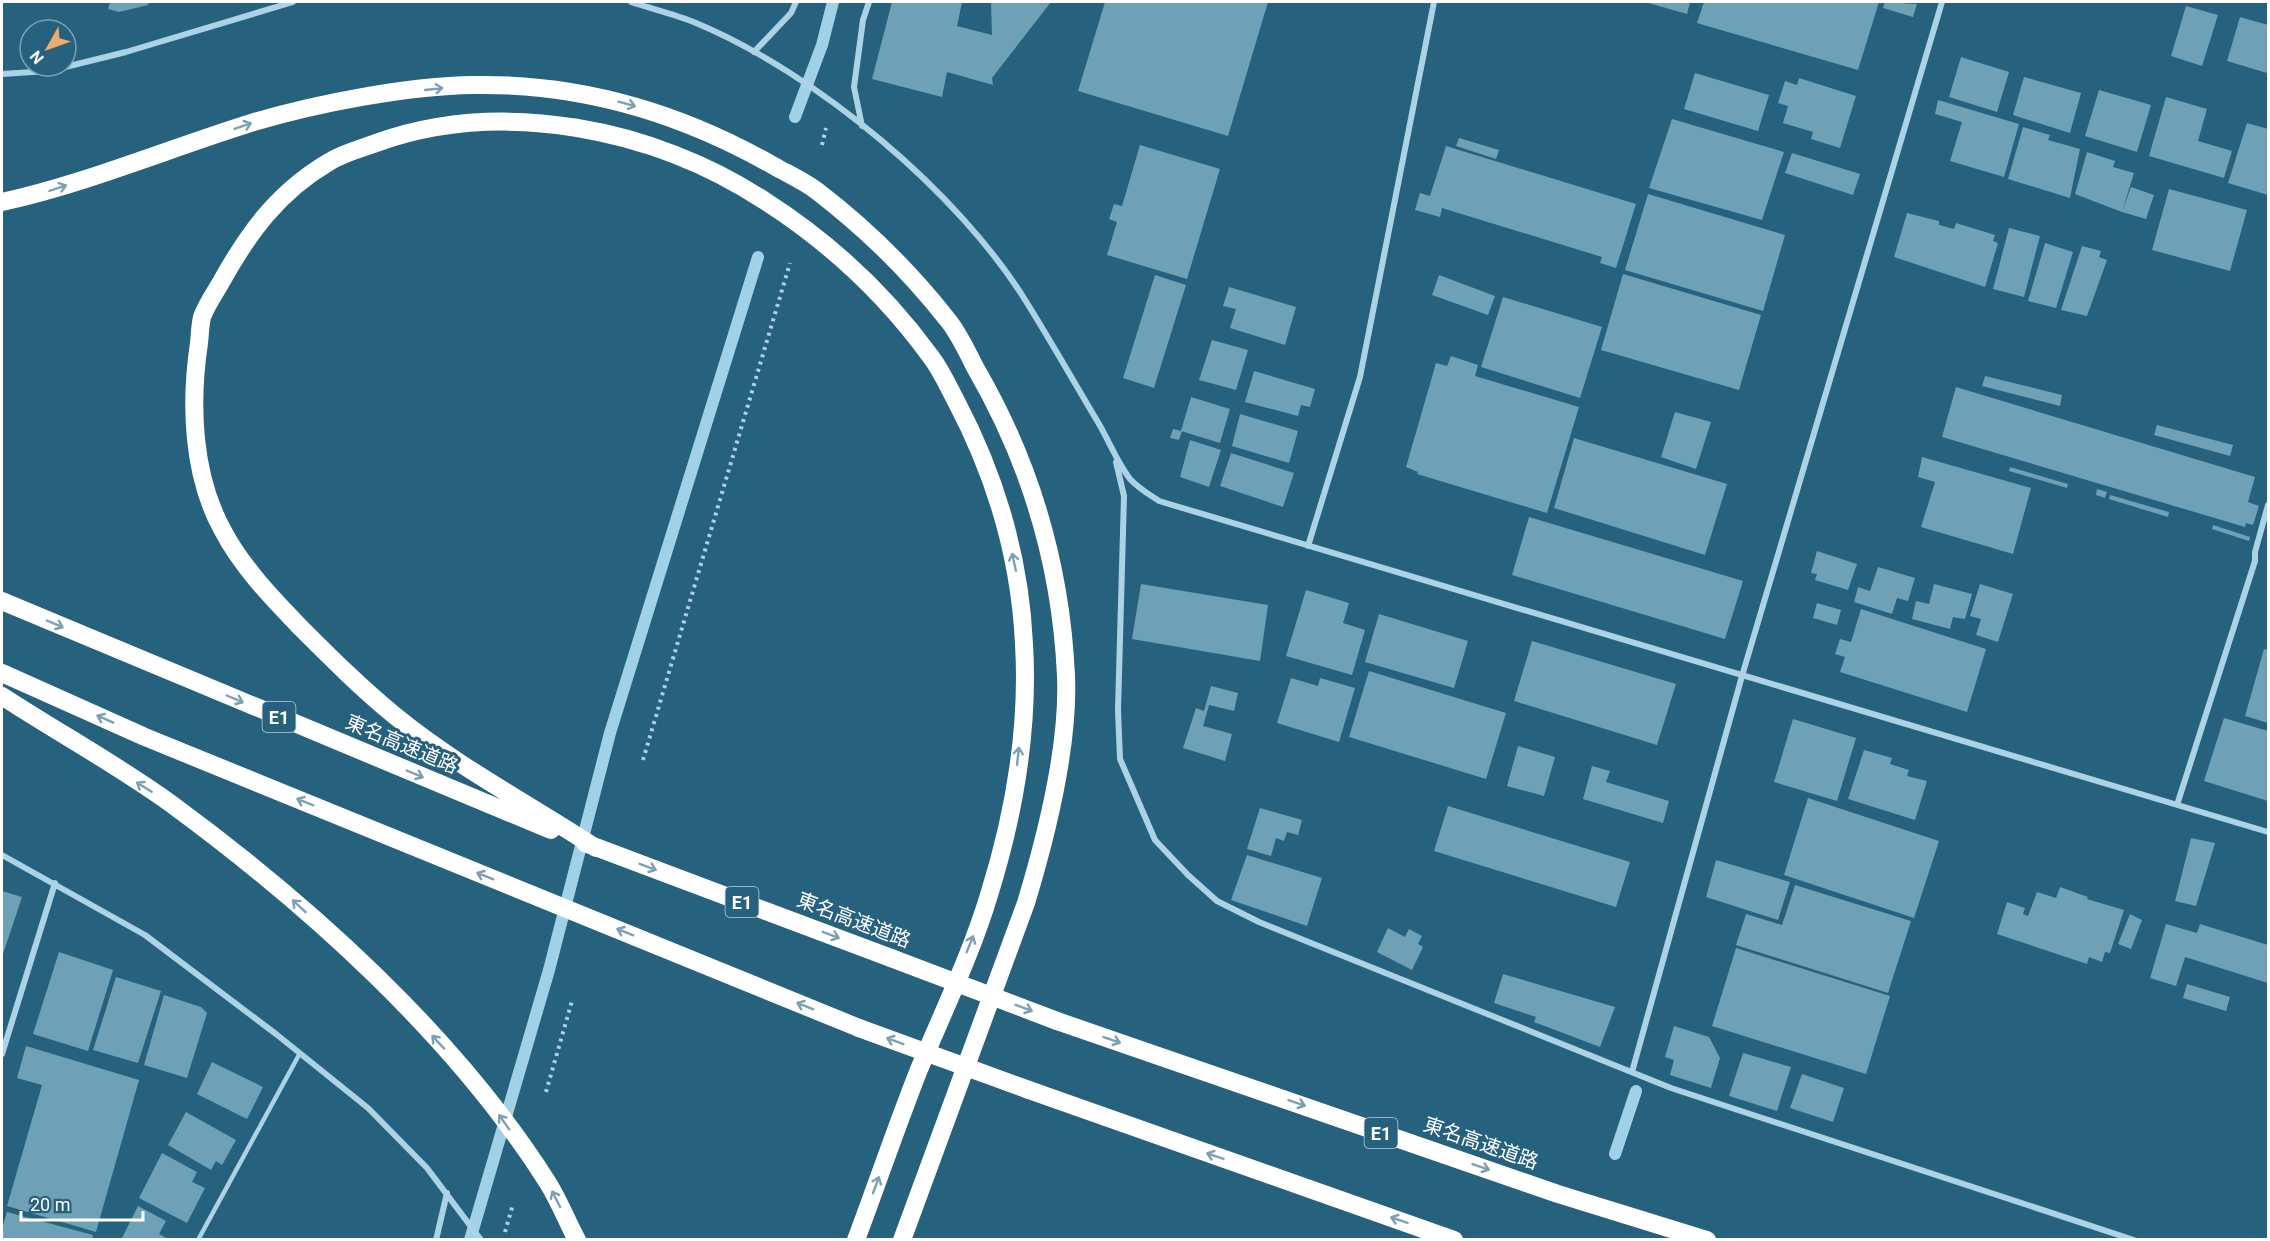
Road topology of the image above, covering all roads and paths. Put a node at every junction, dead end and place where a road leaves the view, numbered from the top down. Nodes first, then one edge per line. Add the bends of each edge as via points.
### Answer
1 (293, 2) edge
2 (631, 2) edge
3 (796, 2) edge
4 (869, 2) edge
5 (1434, 2) edge
6 (1942, 2) edge
7 (754, 52) junction
8 (2, 74) edge
9 (863, 127) junction
10 (2, 202) edge
11 (790, 263) dead end
12 (1116, 459) junction
13 (2268, 505) edge
14 (1308, 546) junction
15 (2, 601) edge
16 (2, 673) edge
17 (1742, 676) junction
18 (2, 696) edge
19 (643, 760) dead end
20 (2177, 805) junction
21 (558, 828) junction
22 (2268, 832) edge
23 (2, 855) edge
24 (55, 883) junction
25 (572, 1001) dead end
26 (300, 1053) junction
27 (2, 1054) edge
28 (1632, 1072) junction
29 (546, 1092) dead end
30 (447, 1193) junction
31 (513, 1204) dead end
32 (198, 1239) edge
33 (436, 1239) edge
34 (482, 1239) edge
35 (503, 1239) edge
36 (577, 1239) edge
37 (856, 1239) edge
38 (902, 1239) edge
39 (1454, 1239) edge
40 (1707, 1239) edge
41 (2134, 1239) edge

1 - 8 street via 126,52 49,71
2 - 7 street via 696,23
3 - 7 street via 791,14
4 - 9 street via 854,87
5 - 14 street via 1360,377
6 - 17 street
7 - 9 street via 831,101
9 - 12 street via 921,174 982,241 1027,303
10 -> 38 highway via 55,189 257,122 365,96 473,85 570,89 661,114 736,144 815,189 877,244 949,321 999,408 1048,537 1061,616 1066,680 1051,805 1039,860
11 - 19 path
12 - 14 street via 1132,482 1159,501
12 - 28 street via 1124,496 1120,759 1155,840 1217,901 1259,922
13 - 20 street via 2255,561
14 - 17 street
15 -> 21 highway, 東名高速道路 / E1
39 -> 16 highway, bridge via 859,1028 146,737
17 - 20 street
17 - 28 street
36 -> 18 highway via 548,1184 486,1096 391,991 284,893 168,802
20 - 22 street
37 -> 21 highway via 987,902 1011,810 1023,709 1024,645 1018,583 1003,513 981,449 935,361 882,298 826,243 761,197 696,164 641,143 579,128 508,122 452,124 405,133 332,159 282,196 243,241 202,316 193,386 198,461 220,527 265,591 396,717
21 -> 40 highway, 東名高速道路 / E1, bridge via 594,847 1057,1021 1558,1194
23 - 24 street
24 - 26 street via 145,935
24 - 27 street
25 - 29 path
26 - 30 street via 368,1108
26 - 32 lane
28 - 41 street
30 - 33 street
30 - 34 street
31 - 35 path

